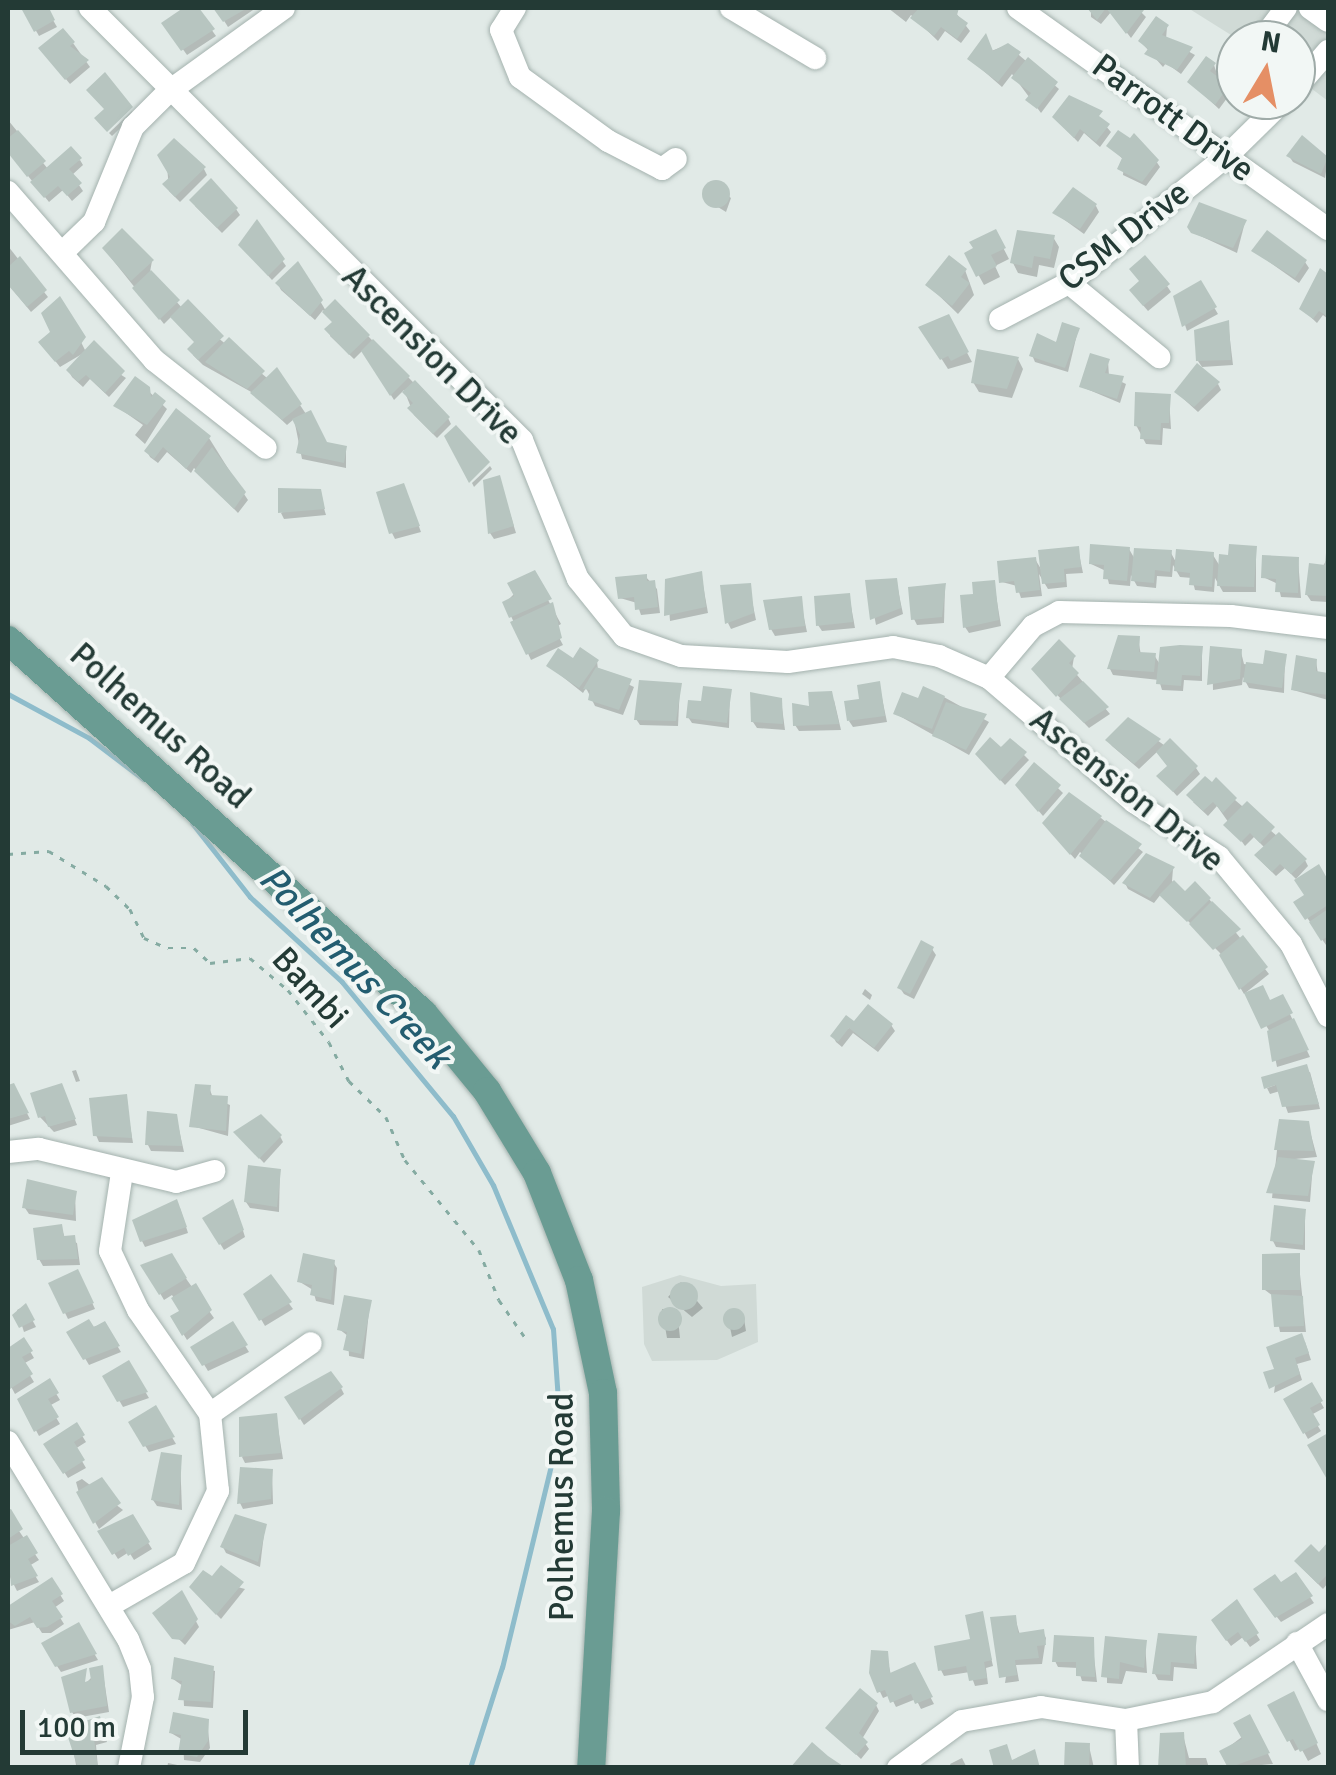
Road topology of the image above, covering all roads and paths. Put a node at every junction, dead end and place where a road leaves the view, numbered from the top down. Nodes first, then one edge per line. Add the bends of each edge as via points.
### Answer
1 (90, 8) edge
2 (284, 8) edge
3 (515, 8) edge
4 (731, 8) edge
5 (1018, 8) edge
6 (1310, 8) edge
7 (1328, 20) edge
8 (1328, 50) edge
9 (815, 58) dead end
10 (1316, 76) edge
11 (168, 92) junction
12 (1263, 120) edge
13 (1226, 156) junction
14 (676, 159) dead end
15 (8, 192) edge
16 (1328, 230) edge
17 (62, 253) junction
18 (1069, 283) junction
19 (1000, 319) dead end
20 (1159, 357) dead end
21 (266, 448) dead end
22 (1328, 628) edge
23 (8, 640) edge
24 (989, 678) junction
25 (8, 854) edge
26 (1328, 1016) edge
27 (8, 1152) edge
28 (214, 1171) dead end
29 (122, 1173) junction
30 (527, 1340) dead end
31 (311, 1344) dead end
32 (210, 1414) junction
33 (8, 1442) edge
34 (108, 1606) junction
35 (1328, 1624) edge
36 (1297, 1643) junction
37 (1328, 1700) edge
38 (1126, 1720) junction
39 (129, 1768) edge
40 (591, 1768) edge
41 (898, 1768) edge
42 (1128, 1768) edge

1 - 11 street, Ascension Drive
2 - 11 street
3 - 14 street via 501,30 520,77 608,141 662,168
4 - 9 street
5 - 13 street, Parrott Drive
6 - 7 street
8 - 10 street
11 - 17 street via 133,127 94,222
11 - 24 street, Ascension Drive via 522,440 578,579 624,636 682,656 788,662 894,648 939,656
12 - 13 street, CSM Drive
13 - 16 street, Parrott Drive
13 - 18 street, CSM Drive
15 - 17 street
17 - 21 street via 154,360
18 - 19 street, CSM Drive
18 - 20 street
22 - 24 street via 1231,616 1059,612 1033,626
23 - 40 main road, Polhemus Road via 423,1013 487,1091 537,1174 580,1280 603,1393 606,1511
24 - 26 street, Ascension Drive via 1134,802 1219,857 1291,944
25 - 30 path, Bambi via 49,850 106,886 153,944 194,948 210,962 250,958 288,990 319,1026 349,1081 386,1117 405,1160 479,1250 498,1300
27 - 29 street via 39,1149
28 - 29 street via 176,1182
29 - 32 street via 110,1250 138,1310
31 - 32 street
32 - 34 street via 218,1491 184,1564
33 - 34 street
34 - 39 street via 140,1669 143,1696
35 - 36 street
36 - 37 street
36 - 38 street via 1213,1702
38 - 41 street via 1041,1708 962,1721
38 - 42 street

